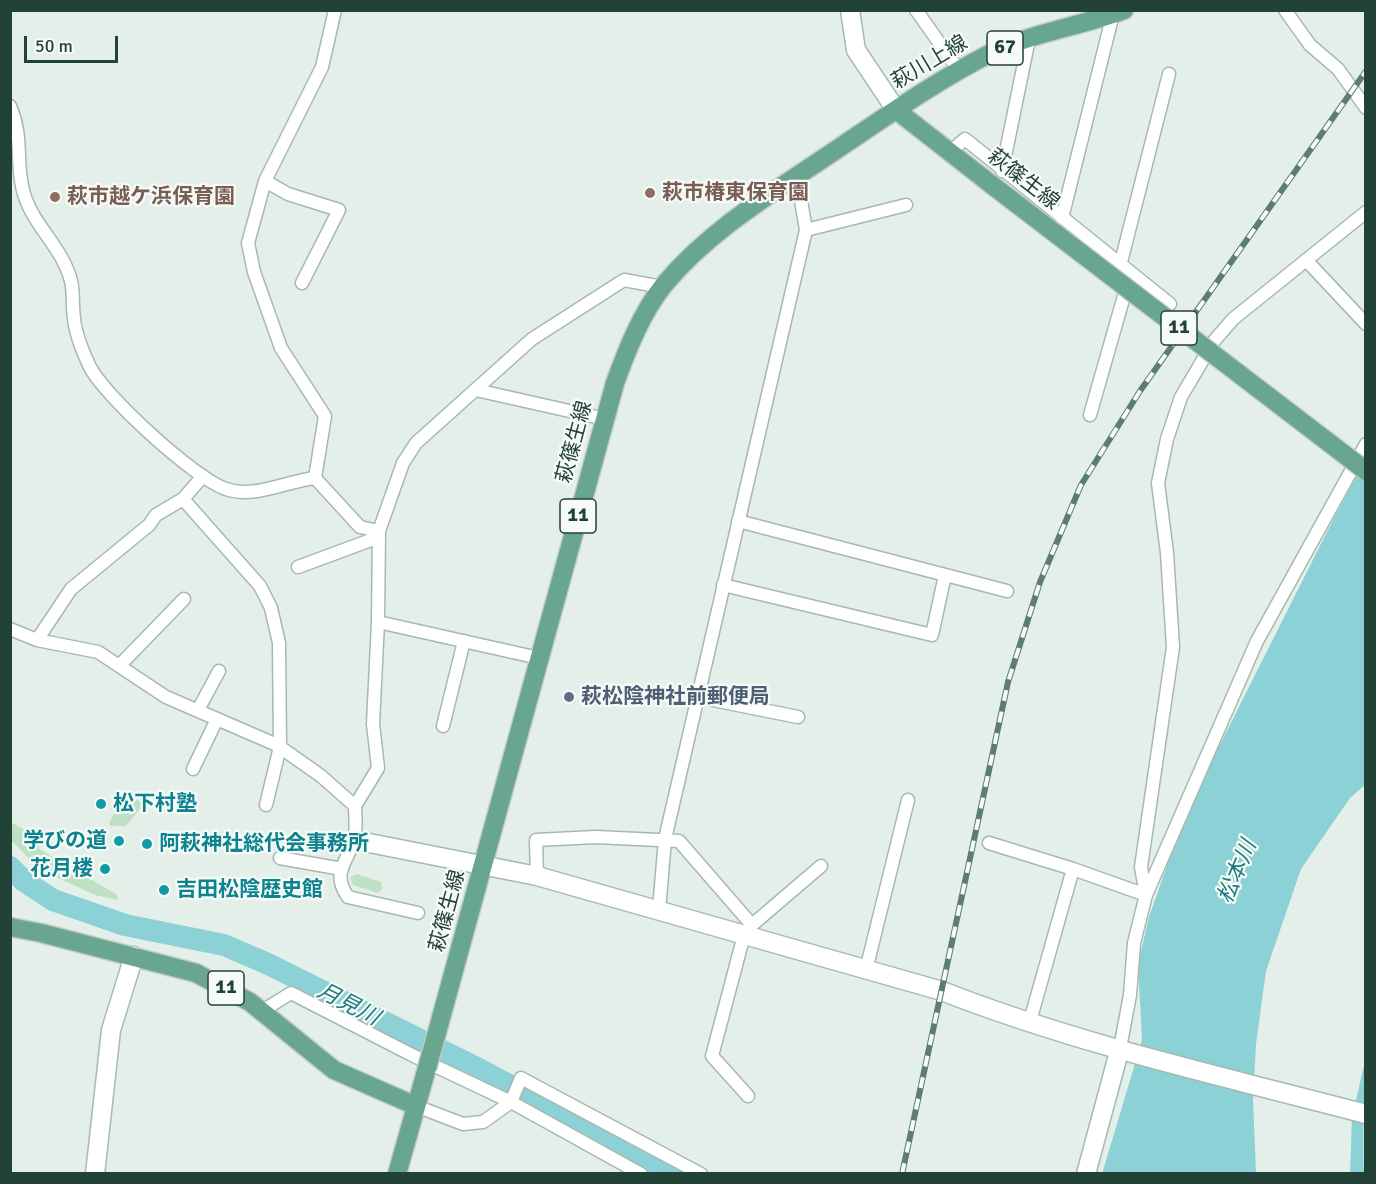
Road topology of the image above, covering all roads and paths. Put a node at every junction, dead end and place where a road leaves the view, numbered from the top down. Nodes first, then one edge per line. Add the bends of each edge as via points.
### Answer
1 (335, 10) edge
2 (850, 10) edge
3 (916, 10) edge
4 (1286, 10) edge
5 (1119, 13) edge
6 (1029, 39) junction
7 (960, 72) junction
8 (1169, 74) dead end
9 (10, 106) edge
10 (1365, 108) edge
11 (896, 110) junction
12 (797, 177) junction
13 (997, 178) junction
14 (265, 182) junction
15 (906, 205) dead end
16 (1365, 212) edge
17 (1062, 218) junction
18 (806, 230) junction
19 (1306, 260) junction
20 (1121, 262) junction
21 (1130, 272) junction
22 (302, 283) dead end
23 (662, 287) junction
24 (1170, 304) dead end
25 (1365, 324) edge
26 (476, 390) junction
27 (1090, 415) dead end
28 (605, 419) junction
29 (1365, 444) edge
30 (1365, 471) edge
31 (315, 478) junction
32 (208, 483) junction
33 (183, 499) junction
34 (738, 521) junction
35 (379, 534) junction
36 (298, 567) dead end
37 (945, 575) junction
38 (723, 585) junction
39 (1007, 591) dead end
40 (184, 599) dead end
41 (378, 622) junction
42 (10, 629) edge
43 (37, 640) junction
44 (464, 641) junction
45 (539, 658) junction
46 (120, 665) junction
47 (219, 671) dead end
48 (698, 697) junction
49 (198, 710) junction
50 (798, 717) dead end
51 (218, 719) junction
52 (443, 726) dead end
53 (280, 747) junction
54 (193, 769) dead end
55 (908, 800) dead end
56 (266, 805) dead end
57 (355, 806) junction
58 (665, 839) junction
59 (354, 840) junction
60 (989, 843) dead end
61 (280, 858) dead end
62 (484, 864) junction
63 (821, 866) dead end
64 (342, 869) junction
65 (1073, 869) junction
66 (537, 876) junction
67 (1146, 895) junction
68 (659, 910) junction
69 (418, 914) dead end
70 (10, 927) edge
71 (748, 930) junction
72 (134, 956) junction
73 (866, 970) junction
74 (262, 1011) junction
75 (1030, 1022) junction
76 (1126, 1050) junction
77 (748, 1096) dead end
78 (512, 1102) junction
79 (416, 1106) junction
80 (1365, 1114) edge
81 (94, 1173) edge
82 (397, 1173) edge
83 (641, 1173) edge
84 (701, 1173) edge
85 (1086, 1173) edge

1 - 14 street via 322,67
2 - 11 street via 856,50
3 - 7 street
4 - 10 street via 1310,45 1338,69
5 - 6 main road, 萩川上線 / 67
5 - 17 street
6 - 7 main road, 萩川上線 / 67 via 991,52
6 - 13 street
7 - 11 main road, 萩川上線 / 67
8 - 20 street
9 - 32 street via 18,126 22,186 34,220 50,237 71,282 74,320 89,367 119,404 185,469
11 - 12 main road, 萩篠生線 / 11
11 - 13 main road, 萩篠生線 / 11 via 950,152
12 - 18 street
12 - 23 main road, 萩篠生線 / 11 via 696,251
13 - 17 street
13 - 30 main road, 萩篠生線 / 11, bridge
14 - 22 street via 288,194 339,210
14 - 31 street via 248,243 281,348 325,416
15 - 18 street
16 - 19 street
17 - 20 street
18 - 34 street
19 - 25 street
19 - 67 street via 1240,313 1214,341 1181,397 1167,439 1158,483 1173,647 1141,867
20 - 21 street
21 - 24 street
21 - 27 street
23 - 26 street via 624,280 532,339
23 - 28 main road, 萩篠生線 / 11 via 625,354
26 - 28 street
26 - 35 street via 416,443 403,463
28 - 45 main road, 萩篠生線 / 11
29 - 67 street via 1257,641
31 - 32 street via 253,492 226,490
31 - 35 street via 360,527
32 - 33 street
33 - 43 street via 156,515 71,589
33 - 53 street via 260,586 271,608 279,643
34 - 37 street
34 - 38 street
35 - 36 street
35 - 41 street
37 - 38 street via 932,635
37 - 39 street
38 - 48 street
40 - 46 street
41 - 44 street
41 - 57 street via 373,724 378,768
42 - 43 street
43 - 46 street via 99,652
44 - 45 street
44 - 52 street
45 - 62 main road, 萩篠生線 / 11
46 - 49 street via 166,697
47 - 49 street
48 - 50 street
48 - 58 street
49 - 51 street
51 - 53 street
51 - 54 street
53 - 56 street
53 - 57 street
55 - 73 street
57 - 59 street
58 - 66 street via 536,840
58 - 68 street
58 - 71 street via 679,841
59 - 62 street
59 - 64 street
60 - 65 street
61 - 64 street
62 - 66 street
62 - 79 main road, 萩篠生線 / 11, bridge
63 - 71 street
64 - 69 street via 341,887 348,897
65 - 67 street
65 - 75 street
66 - 68 street
67 - 76 street via 1134,944
68 - 71 street
70 - 72 main road, 11
71 - 73 street
71 - 77 street via 712,1056
72 - 74 main road, 11 via 196,973
72 - 81 street via 111,1030
73 - 75 street
74 - 78 street via 291,993
74 - 79 main road, 11 via 334,1070
75 - 76 street
76 - 80 street
76 - 85 street
78 - 79 street via 483,1122 463,1124
78 - 83 street
78 - 84 street via 521,1078
79 - 82 main road

